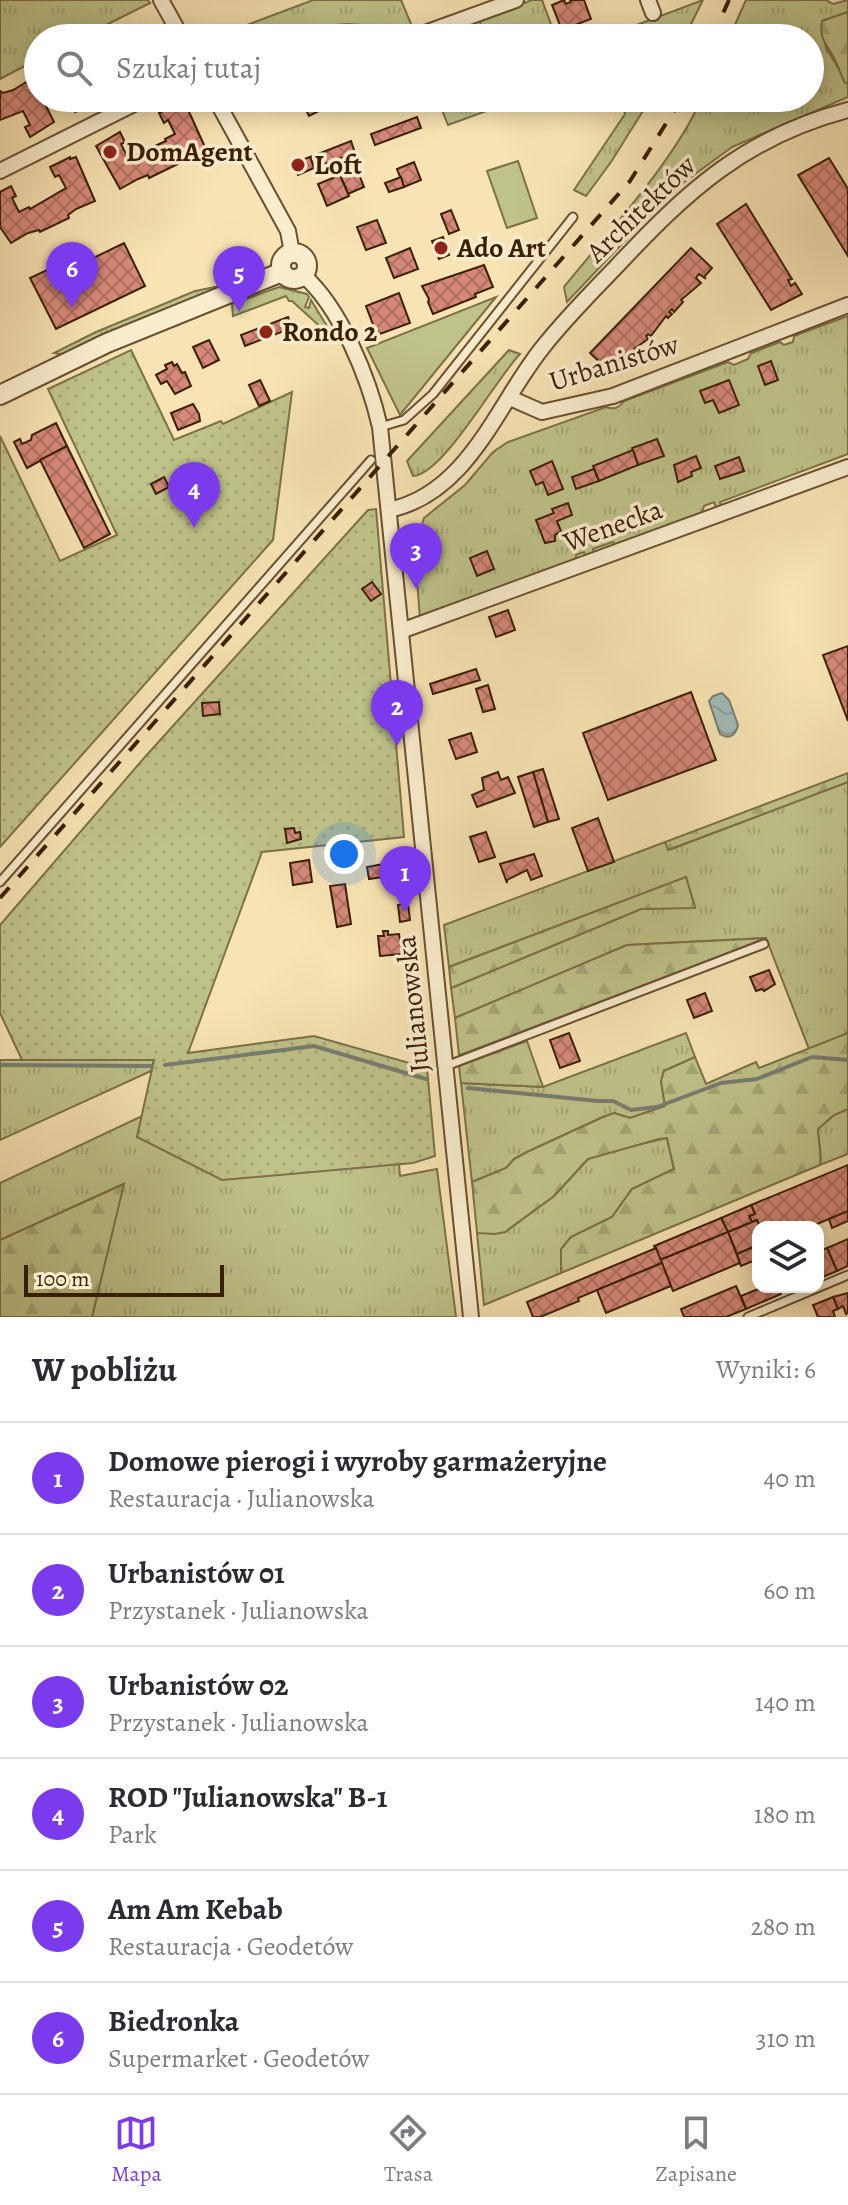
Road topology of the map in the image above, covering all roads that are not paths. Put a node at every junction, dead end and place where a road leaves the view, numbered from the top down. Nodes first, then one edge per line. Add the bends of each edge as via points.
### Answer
1 (161, 0) edge
2 (516, 0) edge
3 (174, 24) edge
4 (450, 24) edge
5 (848, 110) edge
6 (118, 112) edge
7 (223, 112) edge
8 (0, 171) edge
9 (573, 217) dead end
10 (292, 253) junction
11 (282, 272) junction
12 (303, 275) junction
13 (848, 305) edge
14 (0, 395) edge
15 (510, 398) junction
16 (380, 427) junction
17 (371, 460) dead end
18 (845, 468) edge
19 (389, 510) junction
20 (401, 631) junction
21 (0, 882) edge
22 (764, 944) dead end
23 (446, 1066) junction
24 (848, 1275) edge
25 (471, 1317) edge
26 (748, 1317) edge

1 - 3 street
2 - 4 street
5 - 15 street, Architektów via 770,139 684,197 543,347
6 - 8 street
7 - 10 street via 288,231
9 - 16 lane via 433,394 404,420
10 - 11 street via 282,260
10 - 12 street via 305,260
11 - 12 street via 292,279
11 - 14 street via 107,343
12 - 16 street, Julianowska via 325,299 363,371
13 - 15 street, Urbanistów via 613,396 542,412
15 - 19 street via 446,480 412,505
16 - 19 street, Julianowska
17 - 21 lane
18 - 20 street, Wenecka
19 - 20 street, Julianowska
20 - 23 street, Julianowska
22 - 23 lane
23 - 25 street, Julianowska
24 - 26 lane

